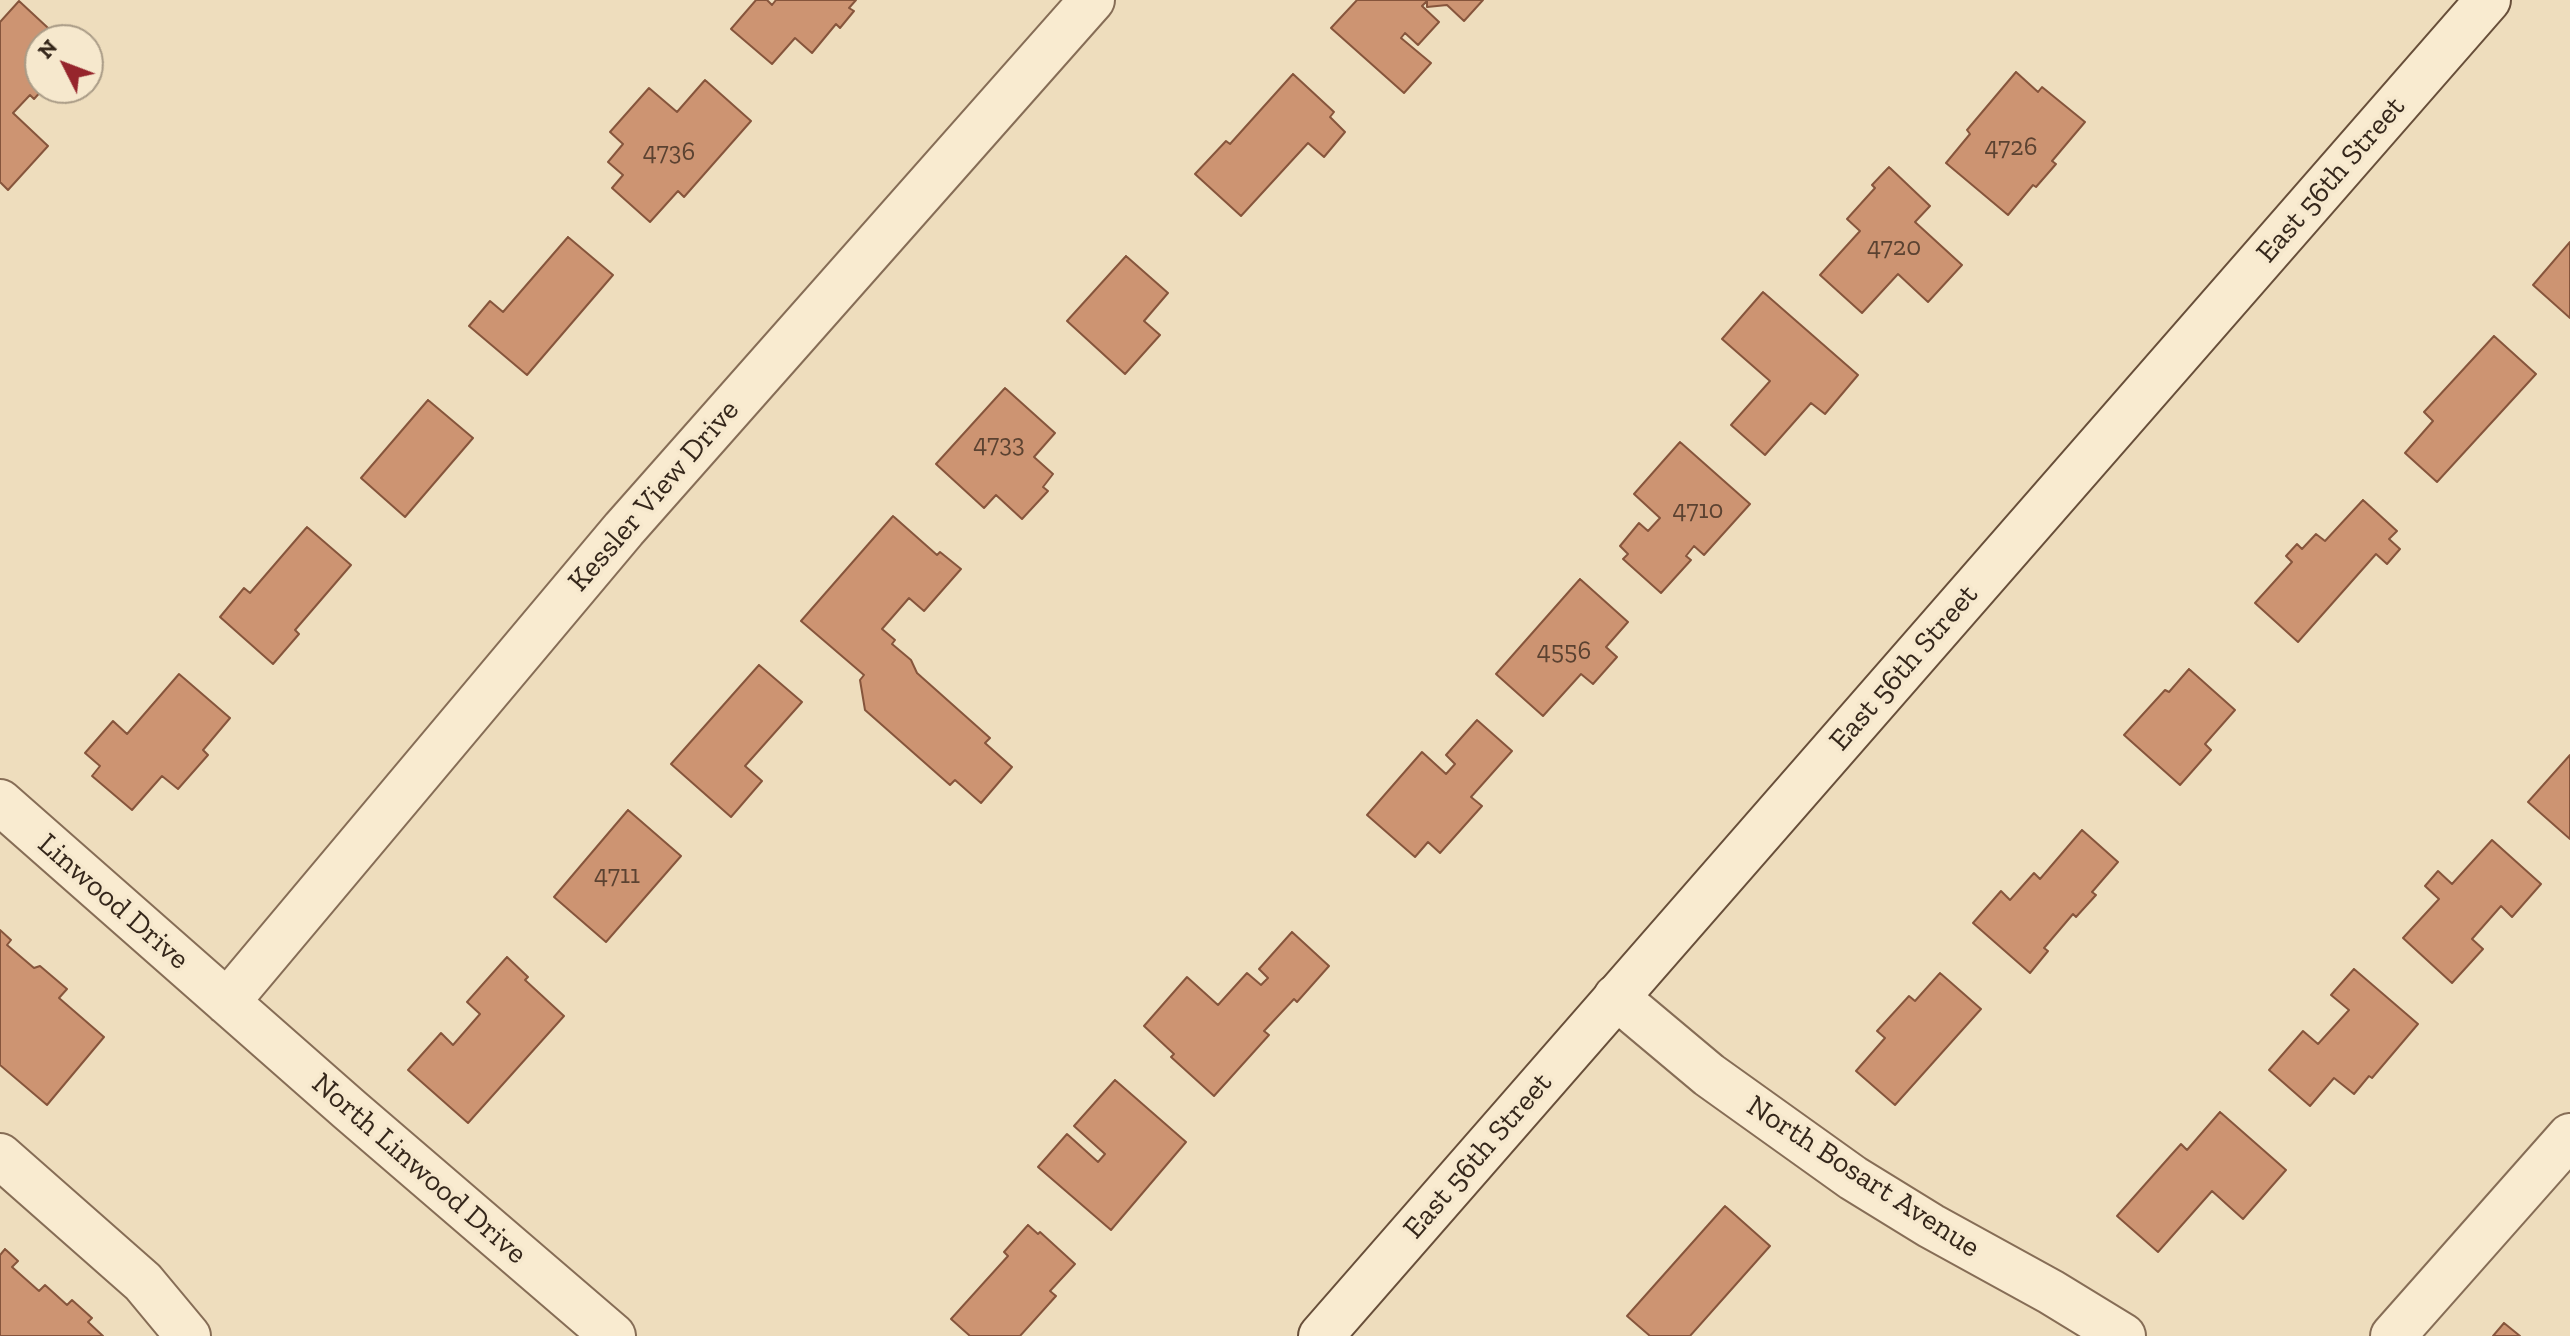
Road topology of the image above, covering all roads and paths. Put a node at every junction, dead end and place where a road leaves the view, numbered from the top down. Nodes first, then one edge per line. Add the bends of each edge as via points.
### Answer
1 (1092, 0) edge
2 (2488, 0) edge
3 (0, 802) edge
4 (1616, 997) junction
5 (227, 1002) junction
6 (2570, 1136) edge
7 (0, 1156) edge
8 (188, 1336) edge
9 (613, 1336) edge
10 (1321, 1336) edge
11 (2123, 1336) edge
12 (2393, 1336) edge

1 - 5 street, Kessler View Drive via 624,529
2 - 4 street, East 56th Street
3 - 5 street, Linwood Drive
4 - 10 street, East 56th Street
4 - 11 street, North Bosart Avenue via 1709,1075 1853,1178
5 - 9 street, North Linwood Drive
6 - 12 street
7 - 8 street via 143,1282

